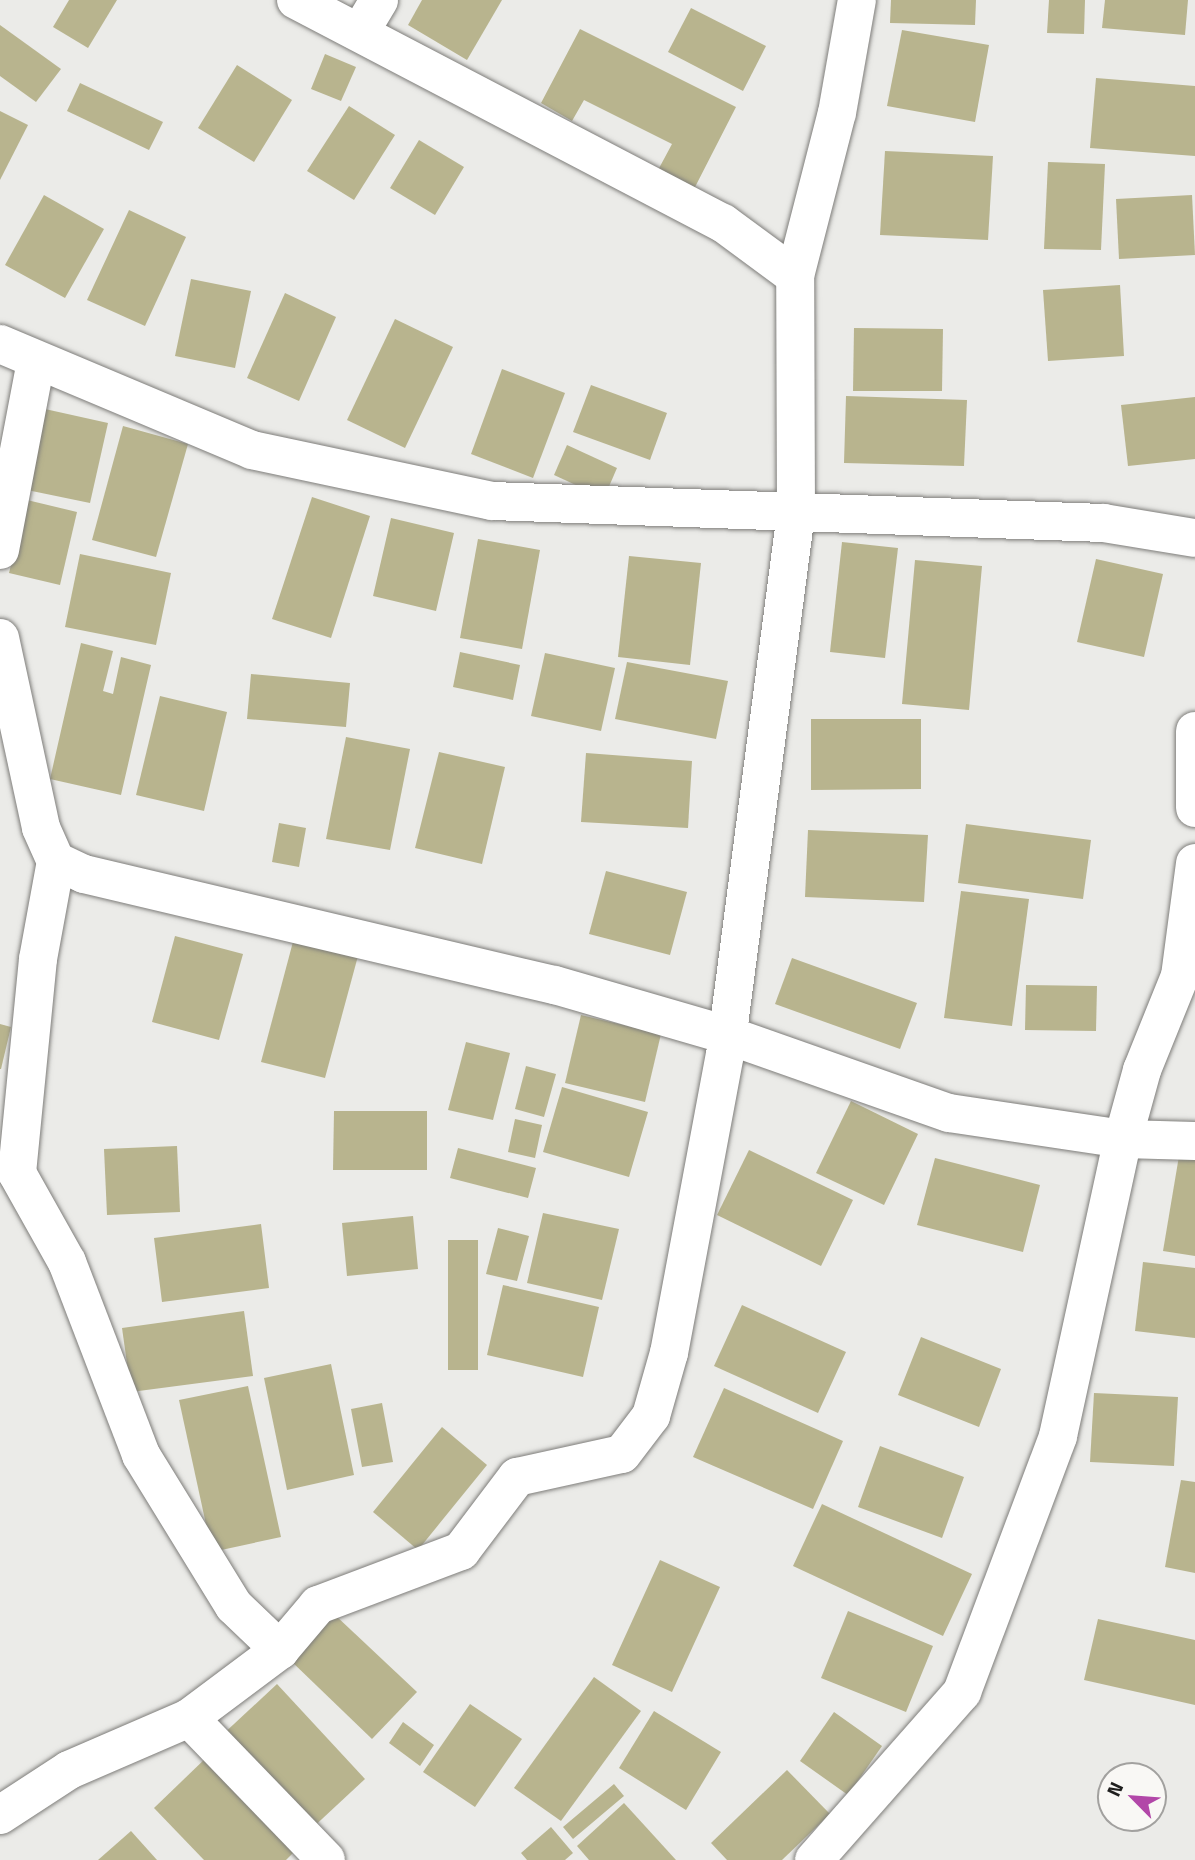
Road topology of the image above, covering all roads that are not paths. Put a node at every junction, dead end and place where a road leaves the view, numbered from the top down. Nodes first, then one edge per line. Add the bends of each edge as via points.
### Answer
1 (296, 0) edge
2 (379, 0) edge
3 (857, 0) edge
4 (360, 32) junction
5 (795, 276) junction
6 (0, 344) edge
7 (36, 361) junction
8 (796, 513) junction
9 (1195, 538) edge
10 (0, 550) edge
11 (0, 638) edge
12 (1195, 731) edge
13 (1195, 808) edge
14 (56, 861) junction
15 (1195, 863) edge
16 (727, 1035) junction
17 (1123, 1139) junction
18 (1195, 1140) edge
19 (280, 1650) junction
20 (189, 1718) junction
21 (0, 1815) edge
22 (326, 1860) edge
23 (814, 1860) edge

1 - 4 street
2 - 4 street
3 - 5 street via 837,113
4 - 5 street via 723,223
5 - 8 street
6 - 7 street
7 - 8 street via 252,450 492,501
7 - 10 street
8 - 9 street via 1104,523
8 - 16 street
11 - 14 street via 41,828
12 - 13 street
14 - 16 street via 84,874 555,985
14 - 19 street via 38,959 17,1172 67,1262 141,1455 234,1606
15 - 17 street via 1180,976 1142,1070
16 - 17 street via 949,1113
16 - 19 street via 669,1353 644,1425 622,1454 517,1477 461,1551 318,1605
17 - 18 street
17 - 23 street via 1058,1436 962,1692
19 - 20 street
20 - 21 street via 69,1770
20 - 22 street

